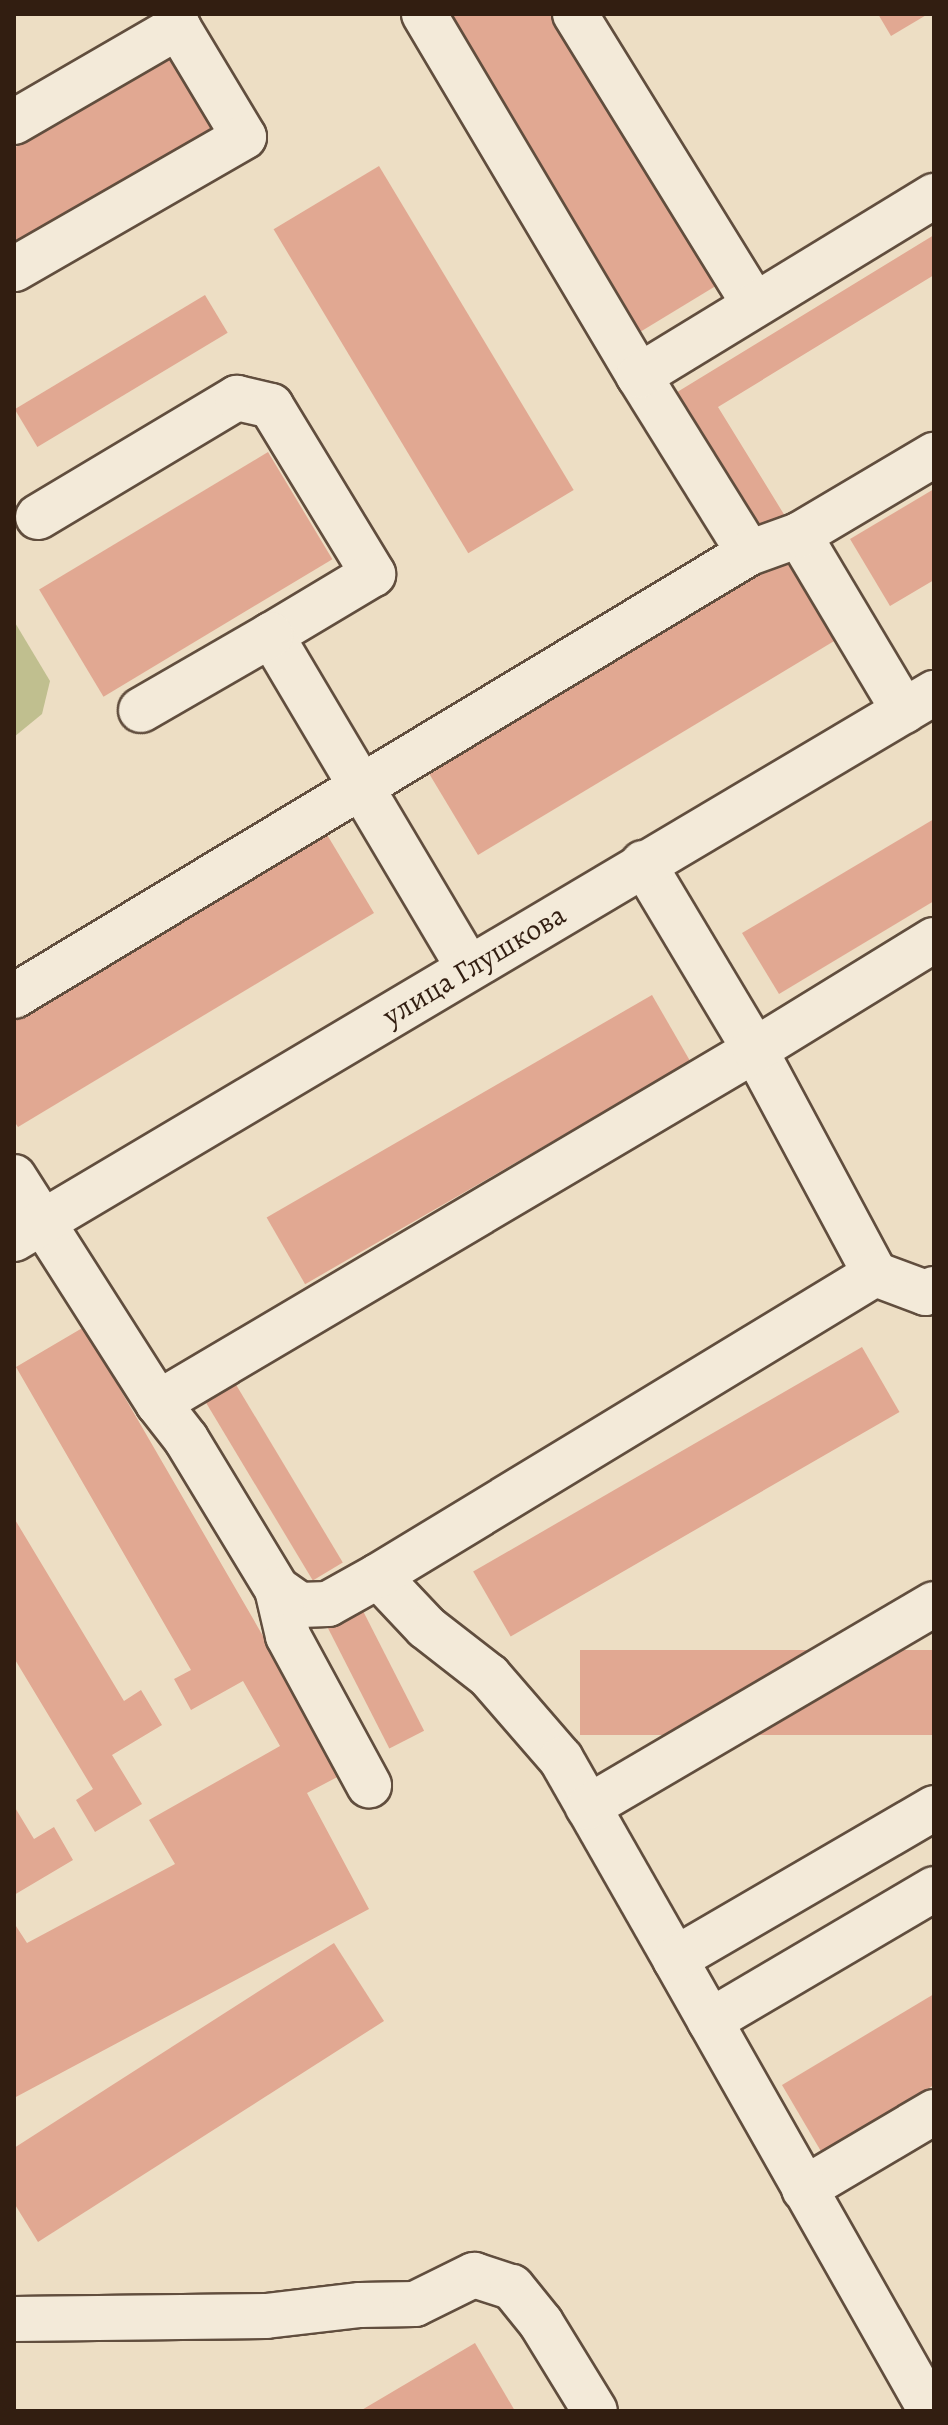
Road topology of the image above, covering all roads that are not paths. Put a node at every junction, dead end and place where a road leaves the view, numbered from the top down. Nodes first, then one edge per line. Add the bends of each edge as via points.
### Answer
1 (424, 14) edge
2 (575, 14) edge
3 (14, 122) edge
4 (934, 196) edge
5 (14, 269) edge
6 (754, 304) junction
7 (639, 376) junction
8 (934, 455) edge
9 (38, 517) dead end
10 (799, 535) junction
11 (749, 553) junction
12 (271, 635) junction
13 (919, 702) edge
14 (141, 710) dead end
15 (362, 788) junction
16 (643, 863) junction
17 (934, 940) edge
18 (469, 968) junction
19 (14, 996) edge
20 (755, 1050) junction
21 (14, 1177) edge
22 (27, 1231) edge
23 (875, 1274) junction
24 (931, 1295) edge
25 (158, 1403) junction
26 (378, 1576) junction
27 (277, 1589) junction
28 (934, 1604) edge
29 (369, 1785) dead end
30 (588, 1807) junction
31 (934, 1808) edge
32 (934, 1889) edge
33 (675, 1959) junction
34 (710, 2021) junction
35 (934, 2112) edge
36 (804, 2189) junction
37 (14, 2319) edge
38 (595, 2411) edge
39 (931, 2411) edge

1 - 7 street
2 - 6 street
3 - 5 street via 178,27 244,137
4 - 6 street
6 - 7 street
7 - 11 street
8 - 10 street
9 - 12 street via 237,398 271,406 373,574
10 - 11 street
10 - 13 street
11 - 15 street
12 - 14 street
12 - 15 street
13 - 16 street, улица Глушкова
15 - 18 street
15 - 19 street
16 - 18 street, улица Глушкова
16 - 20 street
17 - 20 street
18 - 22 street, улица Глушкова
20 - 23 street
20 - 25 street
21 - 22 street
22 - 25 street
23 - 24 street
23 - 26 street
25 - 27 street via 186,1439
26 - 27 street via 328,1604 300,1605
26 - 30 street via 426,1627 489,1676 561,1759
27 - 29 street via 288,1636
28 - 30 street
30 - 33 street
31 - 33 street
32 - 34 street
33 - 34 street
34 - 36 street
35 - 36 street
36 - 39 street
37 - 38 street via 266,2316 415,2304 474,2275 512,2287 541,2323

